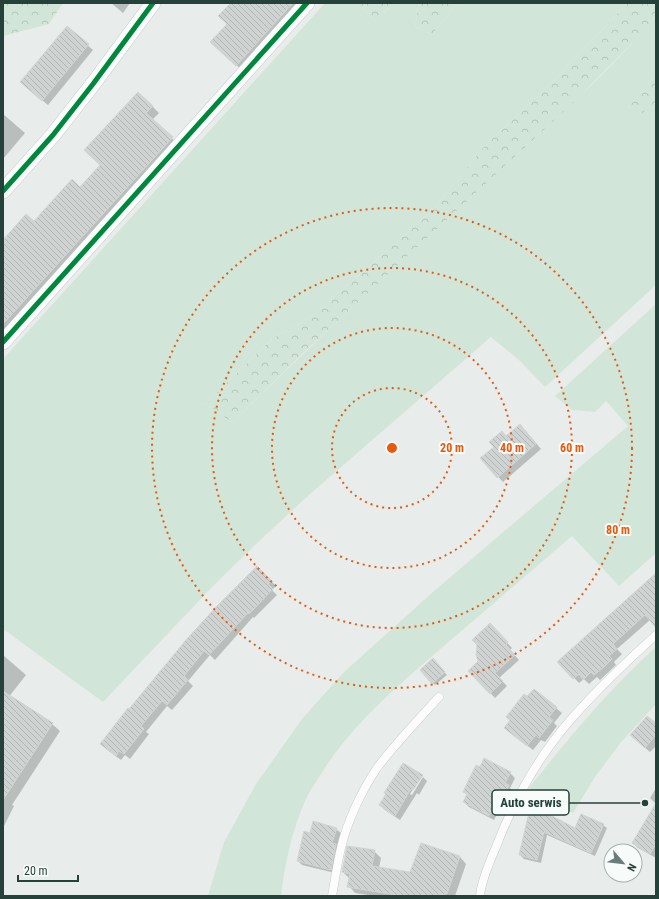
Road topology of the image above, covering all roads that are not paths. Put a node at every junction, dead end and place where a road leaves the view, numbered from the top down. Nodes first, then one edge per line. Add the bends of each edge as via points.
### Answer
1 (153, 3) edge
2 (308, 3) edge
3 (3, 191) edge
4 (3, 342) edge
5 (656, 635) edge
6 (439, 697) dead end
7 (332, 896) edge
8 (480, 896) edge

1 - 3 street via 94,84
2 - 4 street
5 - 8 lane via 573,717 545,753 520,793 502,830
6 - 7 lane via 377,768 362,794 341,847

